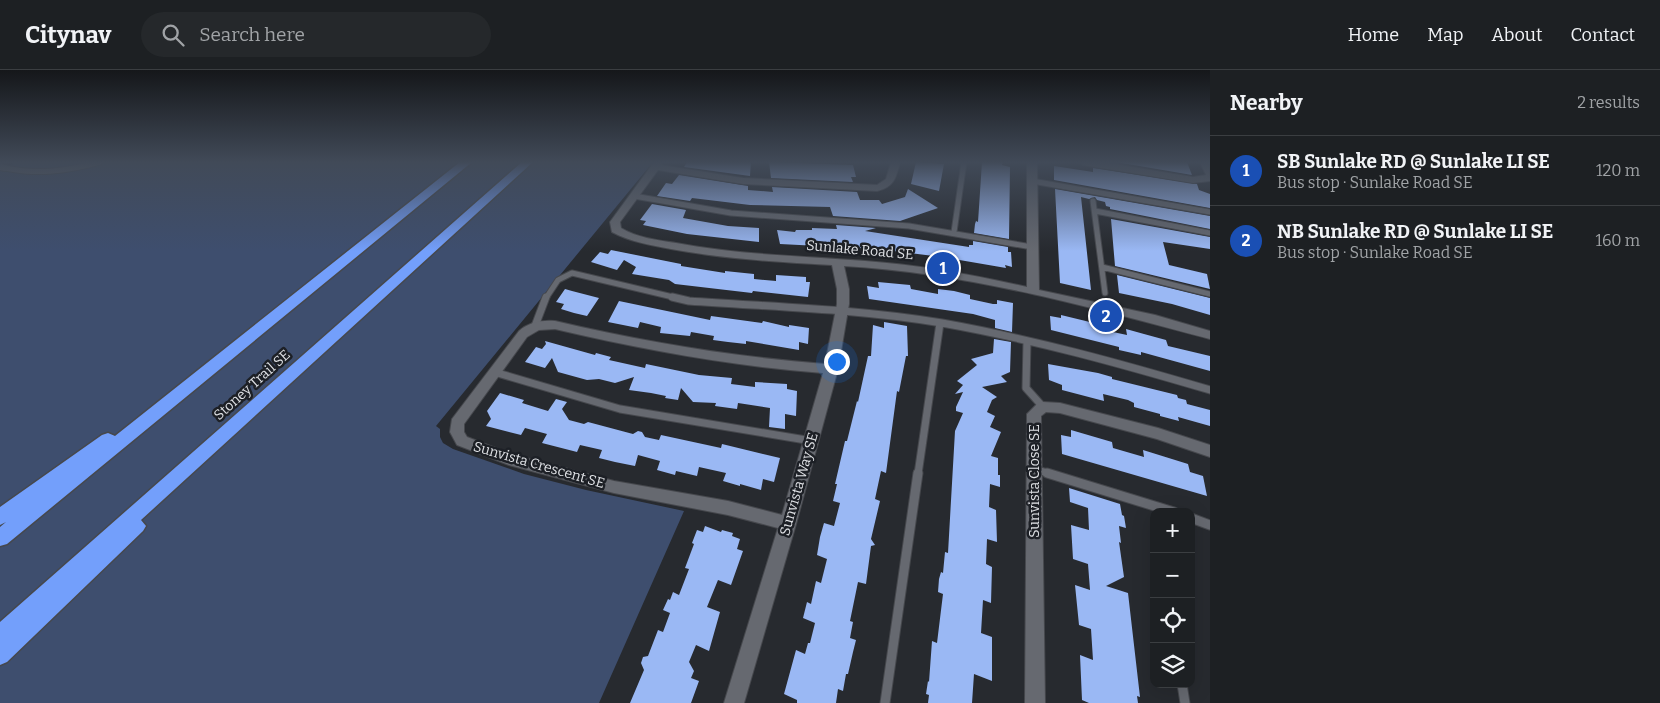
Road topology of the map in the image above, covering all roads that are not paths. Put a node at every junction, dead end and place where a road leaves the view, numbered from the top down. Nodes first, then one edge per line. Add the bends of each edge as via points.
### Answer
1 (431, 192) edge
2 (495, 192) edge
3 (637, 192) edge
4 (960, 192) edge
5 (1032, 192) edge
6 (1089, 192) edge
7 (634, 196) junction
8 (1093, 200) dead end
9 (1095, 212) junction
10 (1210, 212) edge
11 (954, 232) junction
12 (1210, 233) edge
13 (1032, 247) junction
14 (837, 262) junction
15 (1102, 267) junction
16 (384, 291) junction
17 (1033, 291) junction
18 (1105, 294) dead end
19 (1210, 294) edge
20 (842, 312) junction
21 (940, 323) junction
22 (266, 325) junction
23 (535, 326) junction
24 (1210, 335) edge
25 (1026, 342) junction
26 (831, 369) junction
27 (494, 372) junction
28 (1210, 390) edge
29 (1043, 407) junction
30 (812, 441) junction
31 (1210, 451) edge
32 (1034, 469) junction
33 (1155, 508) edge
34 (0, 517) edge
35 (1195, 519) edge
36 (788, 524) junction
37 (1210, 525) edge
38 (0, 538) edge
39 (0, 635) edge
40 (0, 656) edge
41 (1183, 688) edge
42 (734, 703) edge
43 (885, 703) edge
44 (1035, 703) edge
45 (1185, 703) edge

1 - 22 highway
2 - 16 highway, Stoney Trail SE
3 - 7 street, Sunlake Road SE
4 - 11 lane
5 - 13 street
6 - 10 lane
7 - 11 lane via 731,213 846,220
7 - 14 street, Sunlake Road SE via 615,222 616,230 631,238 732,255
8 - 9 lane
9 - 12 lane
9 - 15 lane
11 - 13 lane
13 - 17 street
14 - 17 street, Sunlake Road SE via 957,276
14 - 20 street, Sunvista Way SE
15 - 18 lane
15 - 19 lane
16 - 39 highway, Stoney Trail SE
16 - 40 highway
17 - 24 street, Sunlake Road SE
20 - 21 lane
20 - 23 lane via 689,301 572,273 560,278 548,294
20 - 26 street, Sunvista Way SE
21 - 25 lane
21 - 43 lane
22 - 34 highway
22 - 38 highway
23 - 26 street via 555,325 650,347 726,360
23 - 27 street, Sunvista Crescent SE via 523,334
25 - 28 lane
25 - 29 lane via 1026,388
26 - 30 street, Sunvista Way SE
27 - 30 lane via 620,409
27 - 36 street, Sunvista Crescent SE via 457,423 458,436 470,445 579,478 755,514
29 - 31 street, Sunvista Close SE via 1060,408
29 - 32 street, Sunvista Close SE via 1034,414
30 - 36 street, Sunvista Way SE
32 - 33 lane
32 - 44 street, Sunvista Close SE
35 - 37 lane
36 - 42 street, Sunvista Way SE
41 - 45 lane

